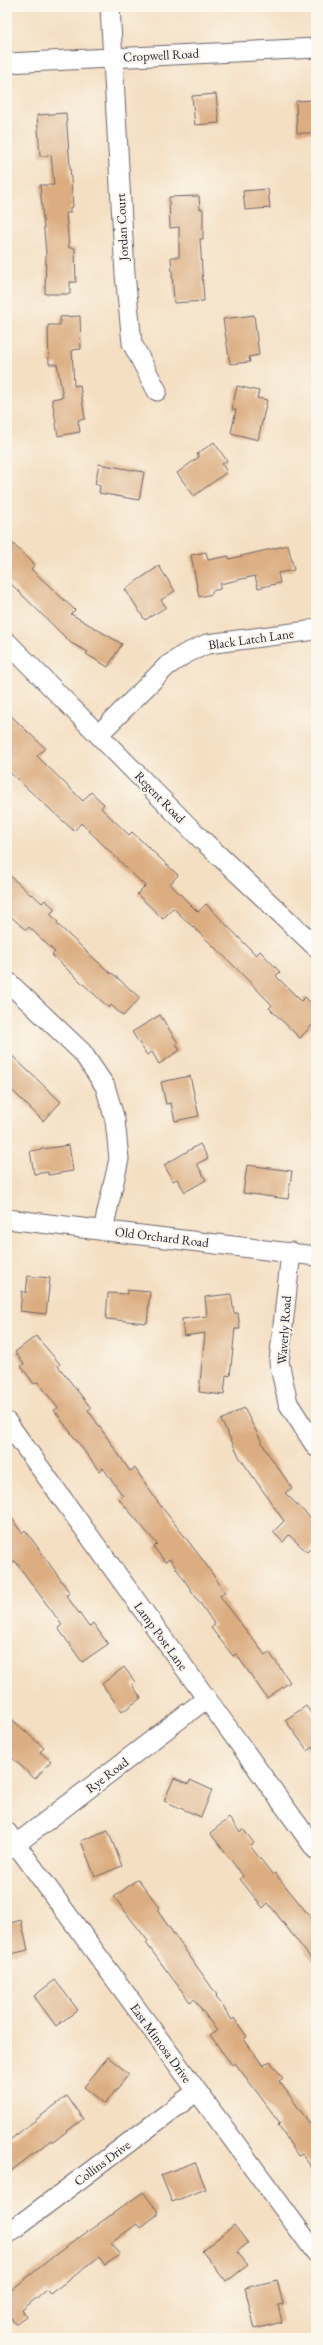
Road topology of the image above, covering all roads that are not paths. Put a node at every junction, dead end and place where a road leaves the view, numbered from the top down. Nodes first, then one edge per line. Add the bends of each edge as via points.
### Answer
1 (110, 7) edge
2 (316, 48) edge
3 (113, 57) junction
4 (7, 63) edge
5 (157, 391) dead end
6 (316, 628) edge
7 (7, 642) edge
8 (99, 734) junction
9 (316, 947) edge
10 (7, 981) edge
11 (7, 1219) edge
12 (103, 1230) junction
13 (291, 1252) junction
14 (316, 1256) edge
15 (7, 1422) edge
16 (316, 1447) edge
17 (206, 1699) junction
18 (10, 1842) edge
19 (316, 1850) edge
20 (196, 2092) junction
21 (7, 2234) edge
22 (316, 2253) edge

1 - 3 street, Jordan Court
2 - 3 street, Cropwell Road
3 - 4 street, Cropwell Road
3 - 5 street, Jordan Court via 125,274 132,343
6 - 8 street, Black Latch Lane via 207,644 185,654 167,666
7 - 8 street, Regent Road
8 - 9 street, Regent Road via 198,836
10 - 12 street via 82,1052 106,1086 116,1120 119,1159
11 - 12 street, Old Orchard Road
12 - 13 street, Old Orchard Road
13 - 14 street, Old Orchard Road
13 - 16 street, Waverly Road via 279,1362 288,1403
15 - 17 street, Lamp Post Lane
17 - 18 street, Rye Road
17 - 19 street, Lamp Post Lane
18 - 20 street, East Mimosa Drive
20 - 21 street, Collins Drive
20 - 22 street, East Mimosa Drive

